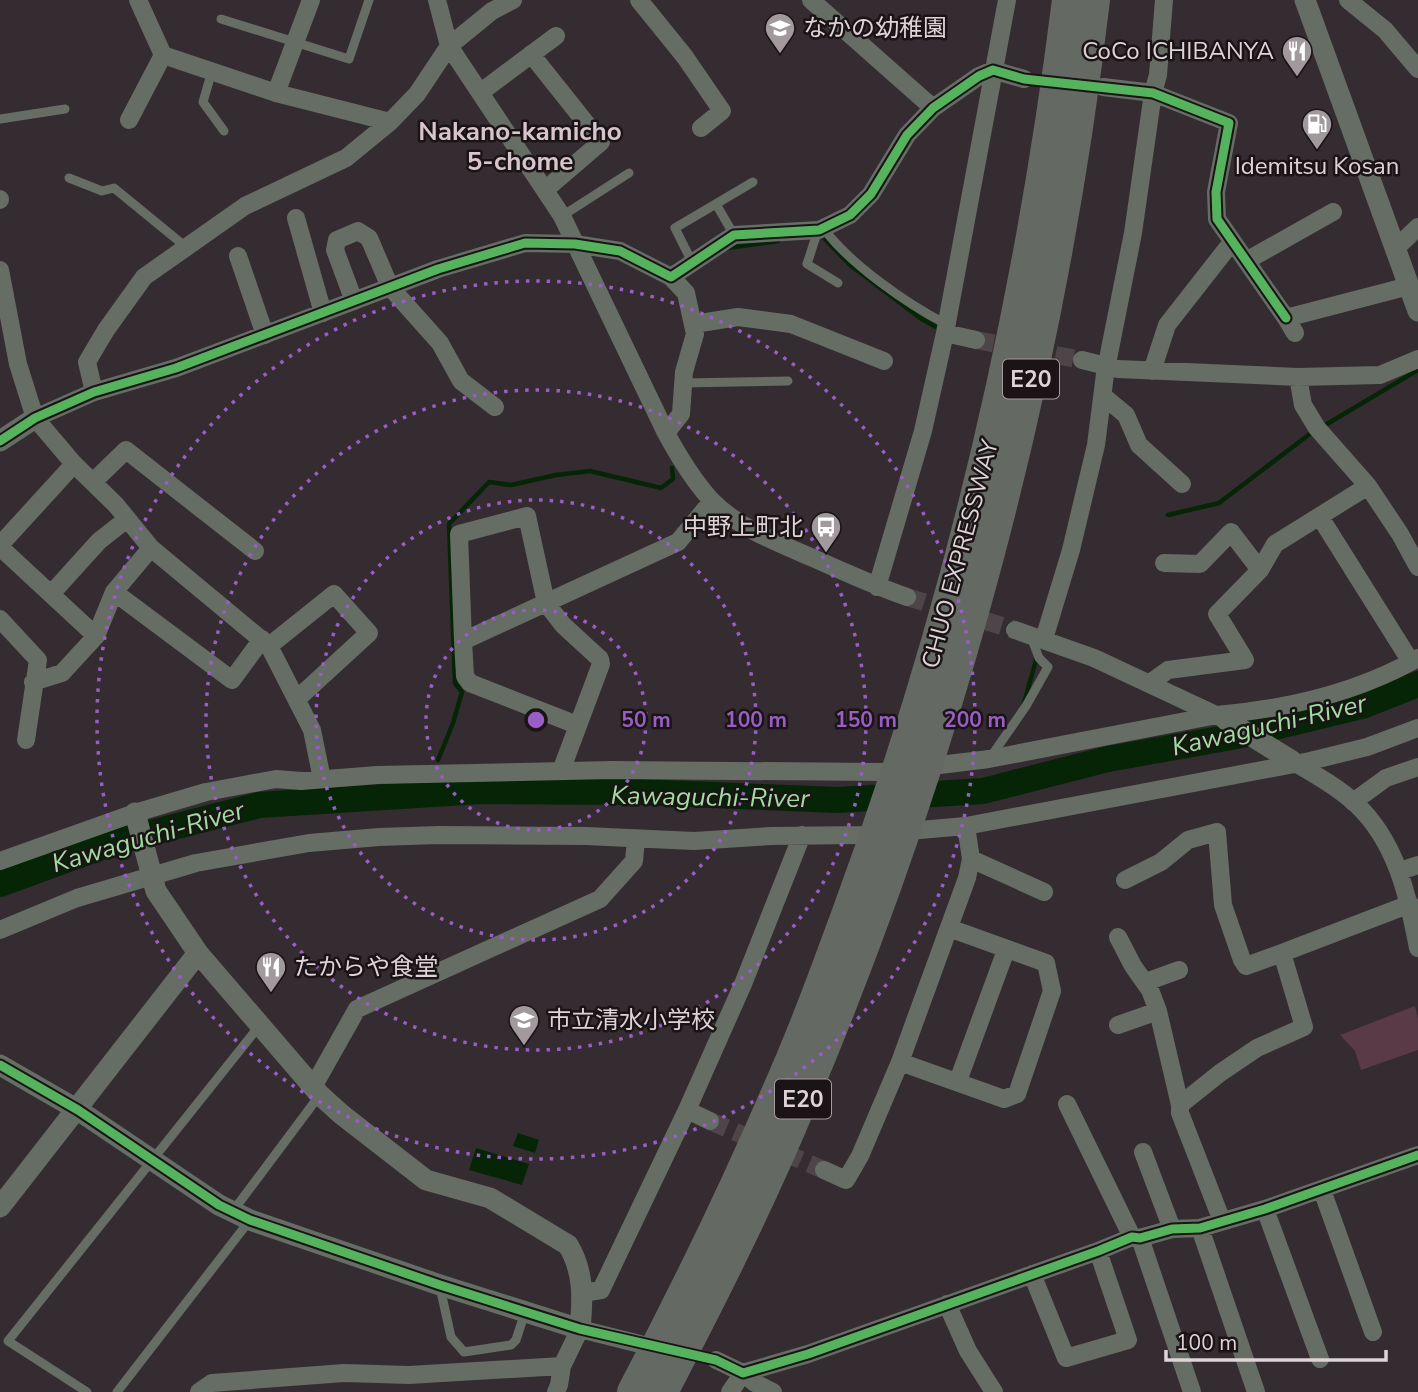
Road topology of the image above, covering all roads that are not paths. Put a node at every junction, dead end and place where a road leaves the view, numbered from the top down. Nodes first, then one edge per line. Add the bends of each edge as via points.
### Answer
1 (138, 0) edge
2 (311, 0) edge
3 (369, 0) edge
4 (437, 0) edge
5 (513, 0) edge
6 (639, 0) edge
7 (811, 0) edge
8 (1007, 0) edge
9 (1068, 0) edge
10 (1094, 0) edge
11 (1164, 0) edge
12 (1305, 0) edge
13 (1348, 0) edge
14 (221, 19) dead end
15 (556, 36) dead end
16 (296, 41) junction
17 (449, 46) junction
18 (531, 54) junction
19 (163, 55) junction
20 (1418, 69) edge
21 (993, 70) junction
22 (212, 71) junction
23 (1024, 79) dead end
24 (1103, 87) dead end
25 (481, 92) junction
26 (276, 93) junction
27 (1153, 93) junction
28 (933, 108) junction
29 (65, 109) dead end
30 (0, 119) edge
31 (129, 120) dead end
32 (390, 122) junction
33 (701, 128) dead end
34 (224, 131) dead end
35 (629, 173) dead end
36 (69, 178) dead end
37 (753, 182) dead end
38 (545, 190) junction
39 (716, 204) junction
40 (1333, 212) dead end
41 (562, 216) junction
42 (296, 218) dead end
43 (1418, 227) edge
44 (821, 229) junction
45 (734, 234) junction
46 (1232, 242) junction
47 (575, 244) junction
48 (186, 247) junction
49 (1396, 248) junction
50 (238, 256) dead end
51 (1246, 261) junction
52 (692, 262) junction
53 (0, 270) edge
54 (671, 277) junction
55 (838, 284) dead end
56 (1409, 286) junction
57 (390, 287) junction
58 (354, 301) junction
59 (1418, 311) edge
60 (323, 313) junction
61 (694, 324) junction
62 (945, 328) junction
63 (265, 335) junction
64 (976, 340) tunnel mouth
65 (1418, 359) edge
66 (1082, 360) tunnel mouth
67 (884, 361) dead end
68 (1107, 366) junction
69 (1152, 371) junction
70 (1298, 377) junction
71 (788, 381) dead end
72 (683, 383) junction
73 (94, 392) junction
74 (1103, 397) junction
75 (495, 407) dead end
76 (35, 418) junction
77 (666, 433) junction
78 (0, 440) edge
79 (75, 464) junction
80 (93, 482) junction
81 (1182, 484) dead end
82 (1368, 486) junction
83 (712, 501) junction
84 (1320, 516) junction
85 (127, 519) junction
86 (0, 546) edge
87 (151, 548) junction
88 (255, 551) dead end
89 (1164, 563) dead end
90 (1418, 567) edge
91 (1260, 570) junction
92 (877, 587) junction
93 (114, 592) junction
94 (51, 593) junction
95 (907, 597) tunnel mouth
96 (546, 603) junction
97 (0, 619) edge
98 (1030, 635) junction
99 (96, 636) junction
100 (463, 641) junction
101 (266, 642) junction
102 (1415, 660) edge
103 (33, 682) junction
104 (1150, 683) junction
105 (297, 699) junction
106 (1221, 718) junction
107 (577, 725) junction
108 (1418, 728) edge
109 (26, 740) dead end
110 (919, 747) junction
111 (989, 759) junction
112 (1294, 762) junction
113 (1418, 767) edge
114 (561, 771) junction
115 (322, 779) junction
116 (1353, 802) junction
117 (136, 815) junction
118 (966, 826) junction
119 (802, 835) junction
120 (636, 839) junction
121 (971, 859) junction
122 (0, 861) edge
123 (1418, 865) edge
124 (1400, 870) junction
125 (151, 873) junction
126 (1125, 880) dead end
127 (1044, 892) dead end
128 (1410, 904) junction
129 (949, 928) junction
130 (0, 930) edge
131 (1118, 937) dead end
132 (1418, 948) edge
133 (1006, 950) junction
134 (198, 953) junction
135 (1282, 953) junction
136 (1179, 970) dead end
137 (1146, 982) junction
138 (1158, 1011) junction
139 (260, 1024) junction
140 (1118, 1025) dead end
141 (900, 1062) junction
142 (0, 1065) edge
143 (958, 1081) junction
144 (317, 1091) junction
145 (1067, 1104) dead end
146 (1180, 1105) junction
147 (78, 1110) junction
148 (687, 1110) junction
149 (710, 1121) tunnel mouth
150 (1143, 1152) dead end
151 (1418, 1155) edge
152 (152, 1160) junction
153 (824, 1170) tunnel mouth
154 (1322, 1190) junction
155 (0, 1207) edge
156 (1265, 1209) junction
157 (241, 1216) junction
158 (1222, 1221) junction
159 (1200, 1228) junction
160 (1172, 1229) junction
161 (1136, 1238) junction
162 (1098, 1251) junction
163 (1032, 1274) junction
164 (440, 1285) junction
165 (583, 1293) junction
166 (947, 1304) junction
167 (525, 1312) junction
168 (580, 1329) junction
169 (1373, 1332) dead end
170 (8, 1341) junction
171 (640, 1344) dead end
172 (0, 1351) edge
173 (1320, 1359) dead end
174 (716, 1360) dead end
175 (562, 1366) junction
176 (743, 1373) junction
177 (644, 1390) edge
178 (87, 1392) edge
179 (117, 1392) edge
180 (199, 1392) edge
181 (555, 1392) edge
182 (730, 1392) edge
183 (773, 1392) edge
184 (994, 1392) edge
185 (1192, 1392) edge
186 (1256, 1392) edge

1 - 19 street
2 - 16 street
3 - 16 lane via 349,59
4 - 17 street
5 - 17 street
6 - 33 street via 722,111
7 - 28 street
8 - 21 street
9 - 110 highway, CHUO EXPRESSWAY / E20 via 1045,168 1007,367
10 - 110 highway, CHUO EXPRESSWAY / E20 via 1071,172 1033,371 963,649
11 - 27 street
12 - 49 street
13 - 20 street via 1385,30
14 - 16 lane
15 - 18 street
16 - 26 street
17 - 25 street
17 - 32 street
18 - 25 street
18 - 38 street via 601,142
19 - 22 street
19 - 31 street
21 - 23 street
21 - 28 street
21 - 62 street
22 - 26 street
22 - 34 lane via 203,102
24 - 27 street
25 - 38 street
26 - 32 street
27 - 46 street via 1229,123 1216,192 1217,219
27 - 68 street via 1133,233
28 - 44 street via 901,142 871,194 850,215
29 - 30 lane
32 - 48 street via 346,158 245,206
35 - 41 lane
36 - 48 lane via 102,191 114,188
37 - 39 lane
38 - 41 street
39 - 45 lane
39 - 52 lane via 675,228
40 - 51 street
41 - 47 street
42 - 60 street
43 - 49 street
44 - 45 street
44 - 55 lane via 807,264
44 - 62 lane via 853,260
45 - 52 street
46 - 51 street
46 - 69 street via 1167,325
47 - 54 street via 620,251
47 - 57 street via 526,243
47 - 77 street
48 - 73 street via 144,277 106,330 87,362
49 - 56 street
50 - 63 street
51 - 56 street via 1291,326
52 - 54 street
53 - 76 street via 18,364
54 - 61 street via 686,293
56 - 59 street
57 - 58 street
57 - 58 street via 369,237 358,231 337,240 335,250
57 - 75 street via 440,343 461,381
58 - 60 street
60 - 63 street
61 - 67 street via 738,317 791,324
61 - 72 street
62 - 64 street
62 - 92 street via 922,431
63 - 73 street
65 - 70 street via 1380,375
66 - 68 street
68 - 69 street
68 - 74 street
69 - 70 street
70 - 82 street via 1303,405 1317,428
71 - 72 lane
72 - 77 street via 681,414
73 - 76 street
74 - 81 street via 1126,415 1139,445
74 - 98 street via 1071,550
76 - 78 street
76 - 79 street
77 - 83 street
79 - 80 street
79 - 86 street
80 - 85 street
80 - 88 street via 126,450
82 - 84 street
82 - 90 street
83 - 92 street via 747,527
83 - 96 street via 678,542
84 - 91 street via 1275,544
84 - 102 street
85 - 87 street
85 - 94 street via 99,541
86 - 94 street
87 - 93 street
87 - 101 street
89 - 91 street via 1200,564 1231,532
91 - 104 street via 1217,614 1245,660 1168,670
92 - 95 street
93 - 99 street
93 - 101 street via 232,680
94 - 99 street
96 - 100 street
96 - 100 street via 527,516 459,534
96 - 107 street via 600,659
97 - 103 street via 38,660
98 - 104 street
98 - 111 lane via 1048,667
99 - 103 street via 62,673
100 - 107 street via 465,677 470,683
101 - 105 street
101 - 105 street via 334,594 369,633
102 - 106 street via 1330,695
103 - 109 street
104 - 106 street
105 - 115 street via 312,730
106 - 111 street
106 - 112 street
107 - 114 street
108 - 112 street via 1367,747
110 - 177 highway, CHUO EXPRESSWAY / E20 via 802,1101
111 - 114 street via 861,772
112 - 116 street
112 - 118 street
113 - 116 street via 1386,778
114 - 115 street
115 - 117 street via 262,781 206,792
116 - 124 street
117 - 122 street
117 - 125 street
118 - 119 street
118 - 121 street
119 - 120 street
119 - 148 street
120 - 125 street via 379,837 309,843
120 - 144 street via 634,861 600,899 356,1009
121 - 127 street
121 - 129 street
123 - 124 street
124 - 128 street
125 - 130 street
125 - 134 street via 162,901
126 - 135 street via 1161,862 1188,839 1217,832 1223,905 1242,960 1246,966
128 - 132 street
128 - 135 street
129 - 133 street
129 - 141 street
131 - 137 street
133 - 143 street
133 - 143 street via 1046,963 1052,991 1017,1094 1004,1099
134 - 139 street
134 - 147 street
135 - 146 street via 1304,1027 1256,1048
136 - 137 street
137 - 138 street
138 - 140 street
138 - 146 street
139 - 144 street
139 - 152 lane
141 - 143 street
141 - 153 street via 846,1180
142 - 147 street
144 - 157 lane
144 - 165 street via 426,1180 490,1198 568,1245
145 - 161 street
146 - 158 street
147 - 152 street
147 - 155 street
148 - 149 street
148 - 165 street via 601,1290
150 - 160 street
151 - 154 street
152 - 157 street
152 - 170 lane
154 - 156 street
154 - 169 street
156 - 158 street
156 - 173 street
157 - 164 street
157 - 179 lane
158 - 159 street
159 - 160 street
159 - 186 street
160 - 161 street
161 - 162 street
161 - 185 street
162 - 163 street
162 - 163 street via 1128,1340 1066,1358
163 - 166 street
164 - 167 street
164 - 167 lane via 451,1337 464,1352 511,1345
165 - 168 street
166 - 176 street
166 - 184 street via 968,1351
167 - 168 street
168 - 171 street
168 - 175 street
170 - 172 lane
170 - 178 lane
174 - 176 street
175 - 180 street via 409,1375 344,1373 212,1383
175 - 181 street
176 - 182 street
176 - 183 street

